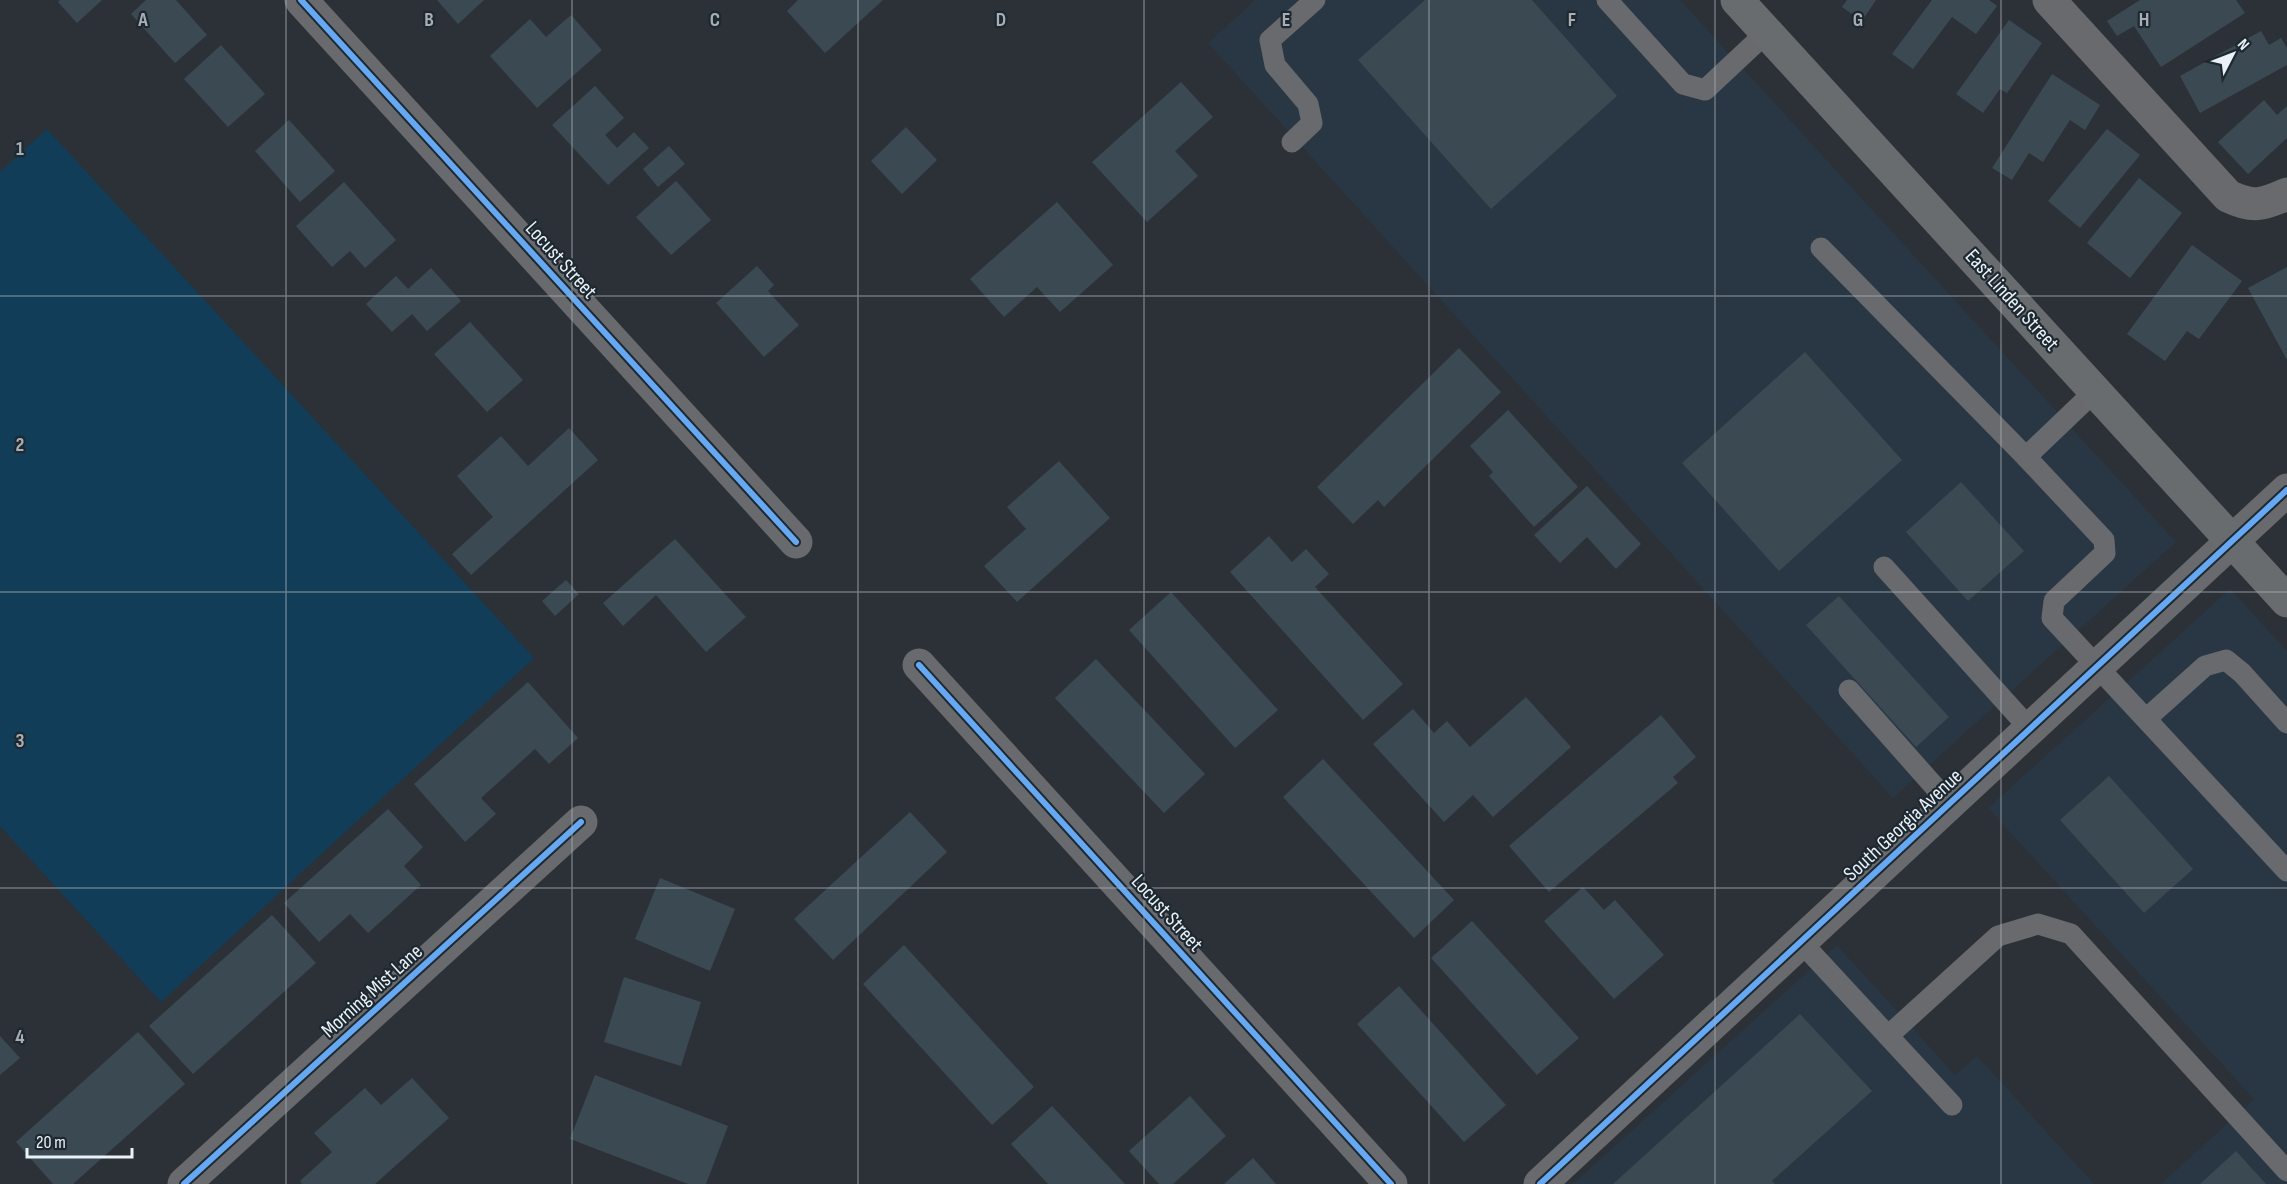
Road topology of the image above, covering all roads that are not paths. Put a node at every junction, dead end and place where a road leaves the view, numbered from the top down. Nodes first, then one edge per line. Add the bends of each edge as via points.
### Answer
1 (301, 0) edge
2 (1315, 0) edge
3 (1607, 0) edge
4 (1737, 0) edge
5 (2049, 0) edge
6 (1767, 32) junction
7 (1292, 142) dead end
8 (2287, 194) edge
9 (1821, 248) dead end
10 (2095, 391) junction
11 (2026, 457) junction
12 (2287, 490) edge
13 (2233, 541) junction
14 (796, 542) dead end
15 (1884, 567) dead end
16 (2287, 601) edge
17 (919, 665) dead end
18 (2099, 665) junction
19 (1849, 690) dead end
20 (2147, 718) junction
21 (2287, 723) edge
22 (2030, 729) junction
23 (1950, 804) junction
24 (582, 822) dead end
25 (2287, 871) edge
26 (1801, 942) junction
27 (1888, 1036) junction
28 (1952, 1105) dead end
29 (2287, 1171) edge
30 (184, 1184) edge
31 (1391, 1184) edge
32 (1540, 1184) edge

1 - 14 street, Locust Street
2 - 7 lane via 1270,40 1275,65 1308,104 1312,123
3 - 6 lane via 1683,84 1705,90
4 - 6 main road, East Linden Street
5 - 8 street via 2228,196 2244,204 2264,205
6 - 10 main road, East Linden Street
9 - 11 lane
10 - 11 lane
10 - 13 main road, East Linden Street
11 - 18 lane via 2104,540 2105,553 2054,601 2052,618
12 - 13 street, South Georgia Avenue
13 - 16 main road, East Linden Street
13 - 18 street, South Georgia Avenue
15 - 22 lane
17 - 31 street, Locust Street
18 - 20 lane
18 - 22 street, South Georgia Avenue
19 - 23 lane
20 - 21 lane via 2205,666 2226,660
20 - 25 lane
22 - 23 street, South Georgia Avenue
23 - 26 street, South Georgia Avenue
24 - 30 street, Morning Mist Lane
26 - 27 lane
26 - 32 street, South Georgia Avenue
27 - 28 lane
27 - 29 lane via 1998,936 2037,924 2071,934

